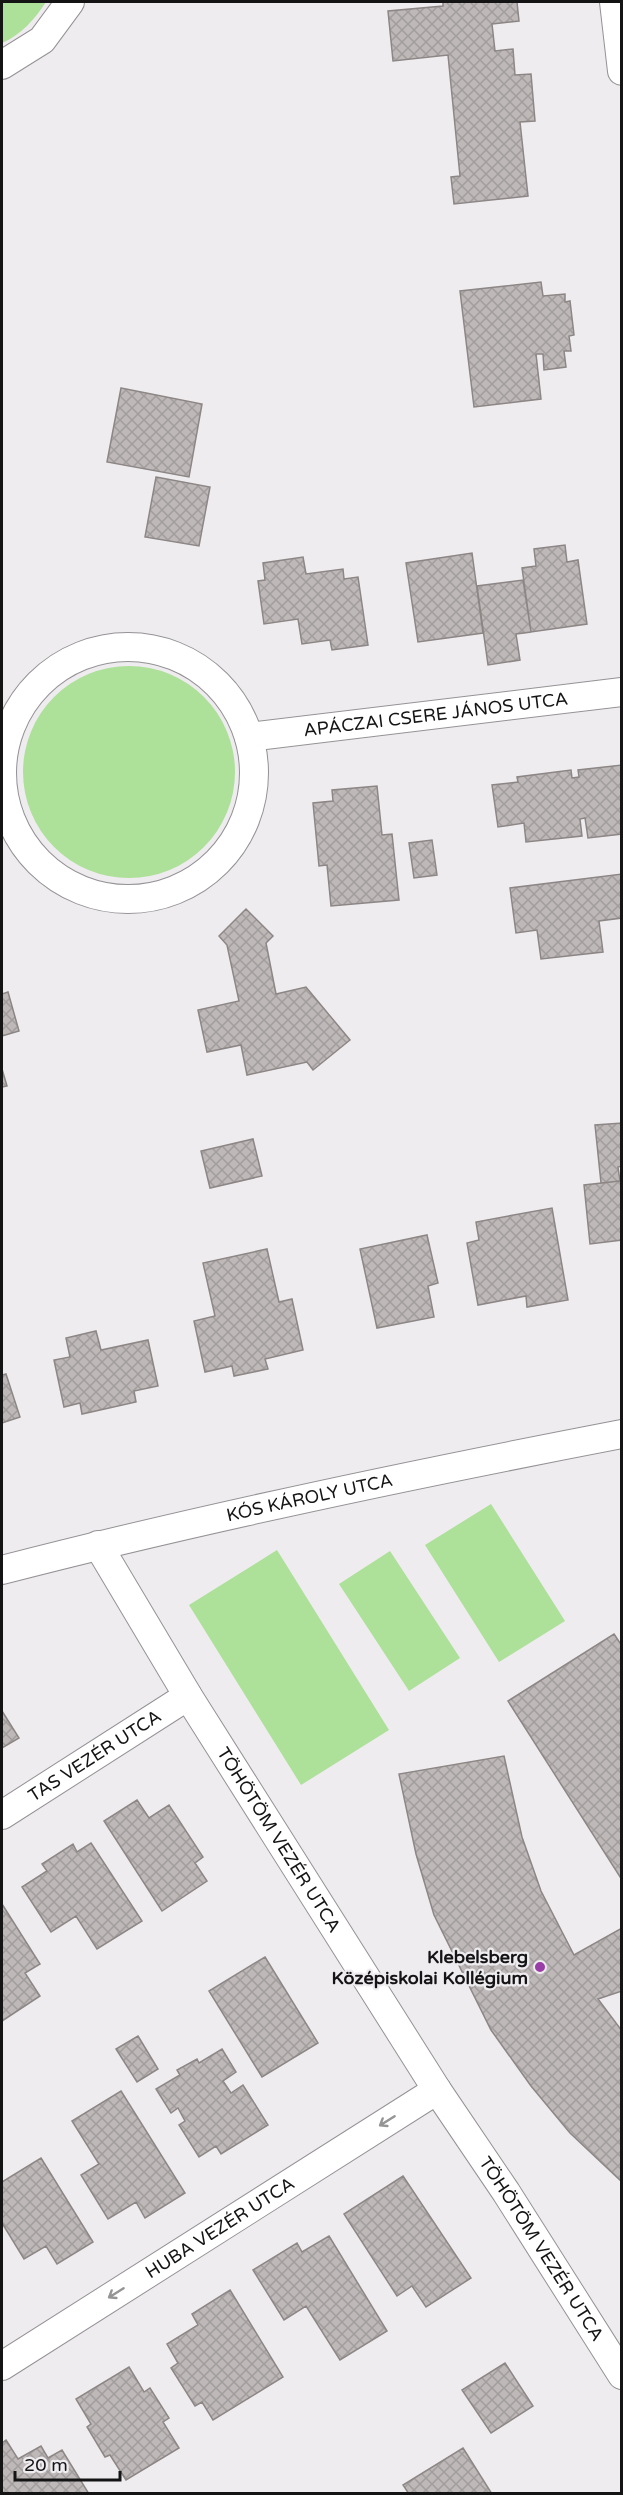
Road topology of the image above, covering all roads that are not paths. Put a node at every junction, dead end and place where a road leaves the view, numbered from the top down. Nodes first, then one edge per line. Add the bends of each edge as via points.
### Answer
1 (70, 2) edge
2 (614, 2) edge
3 (2, 65) edge
4 (621, 71) edge
5 (621, 692) edge
6 (249, 737) junction
7 (2, 796) edge
8 (621, 1434) edge
9 (98, 1545) junction
10 (2, 1570) edge
11 (188, 1696) junction
12 (2, 1815) edge
13 (437, 2090) junction
14 (2, 2366) edge
15 (621, 2375) edge

1 - 3 street via 42,40
2 - 4 street
5 - 6 street, APÁCZAI CSERE JÁNOS UTCA
6 - 7 street via 228,694 192,662 146,646 98,649 54,669 20,704 2,748
6 - 7 street via 256,777 248,818 227,853 196,880 158,897 117,900 76,890 42,867 16,835
8 - 9 street, KÓS KÁROLY UTCA via 418,1473
9 - 10 street, KÓS KÁROLY UTCA
9 - 11 street, TÖHÖTÖM VEZÉR UTCA
11 - 12 street, TAS VEZÉR UTCA
11 - 13 street, TÖHÖTÖM VEZÉR UTCA
13 -> 14 street, HUBA VEZÉR UTCA
13 - 15 street, TÖHÖTÖM VEZÉR UTCA

